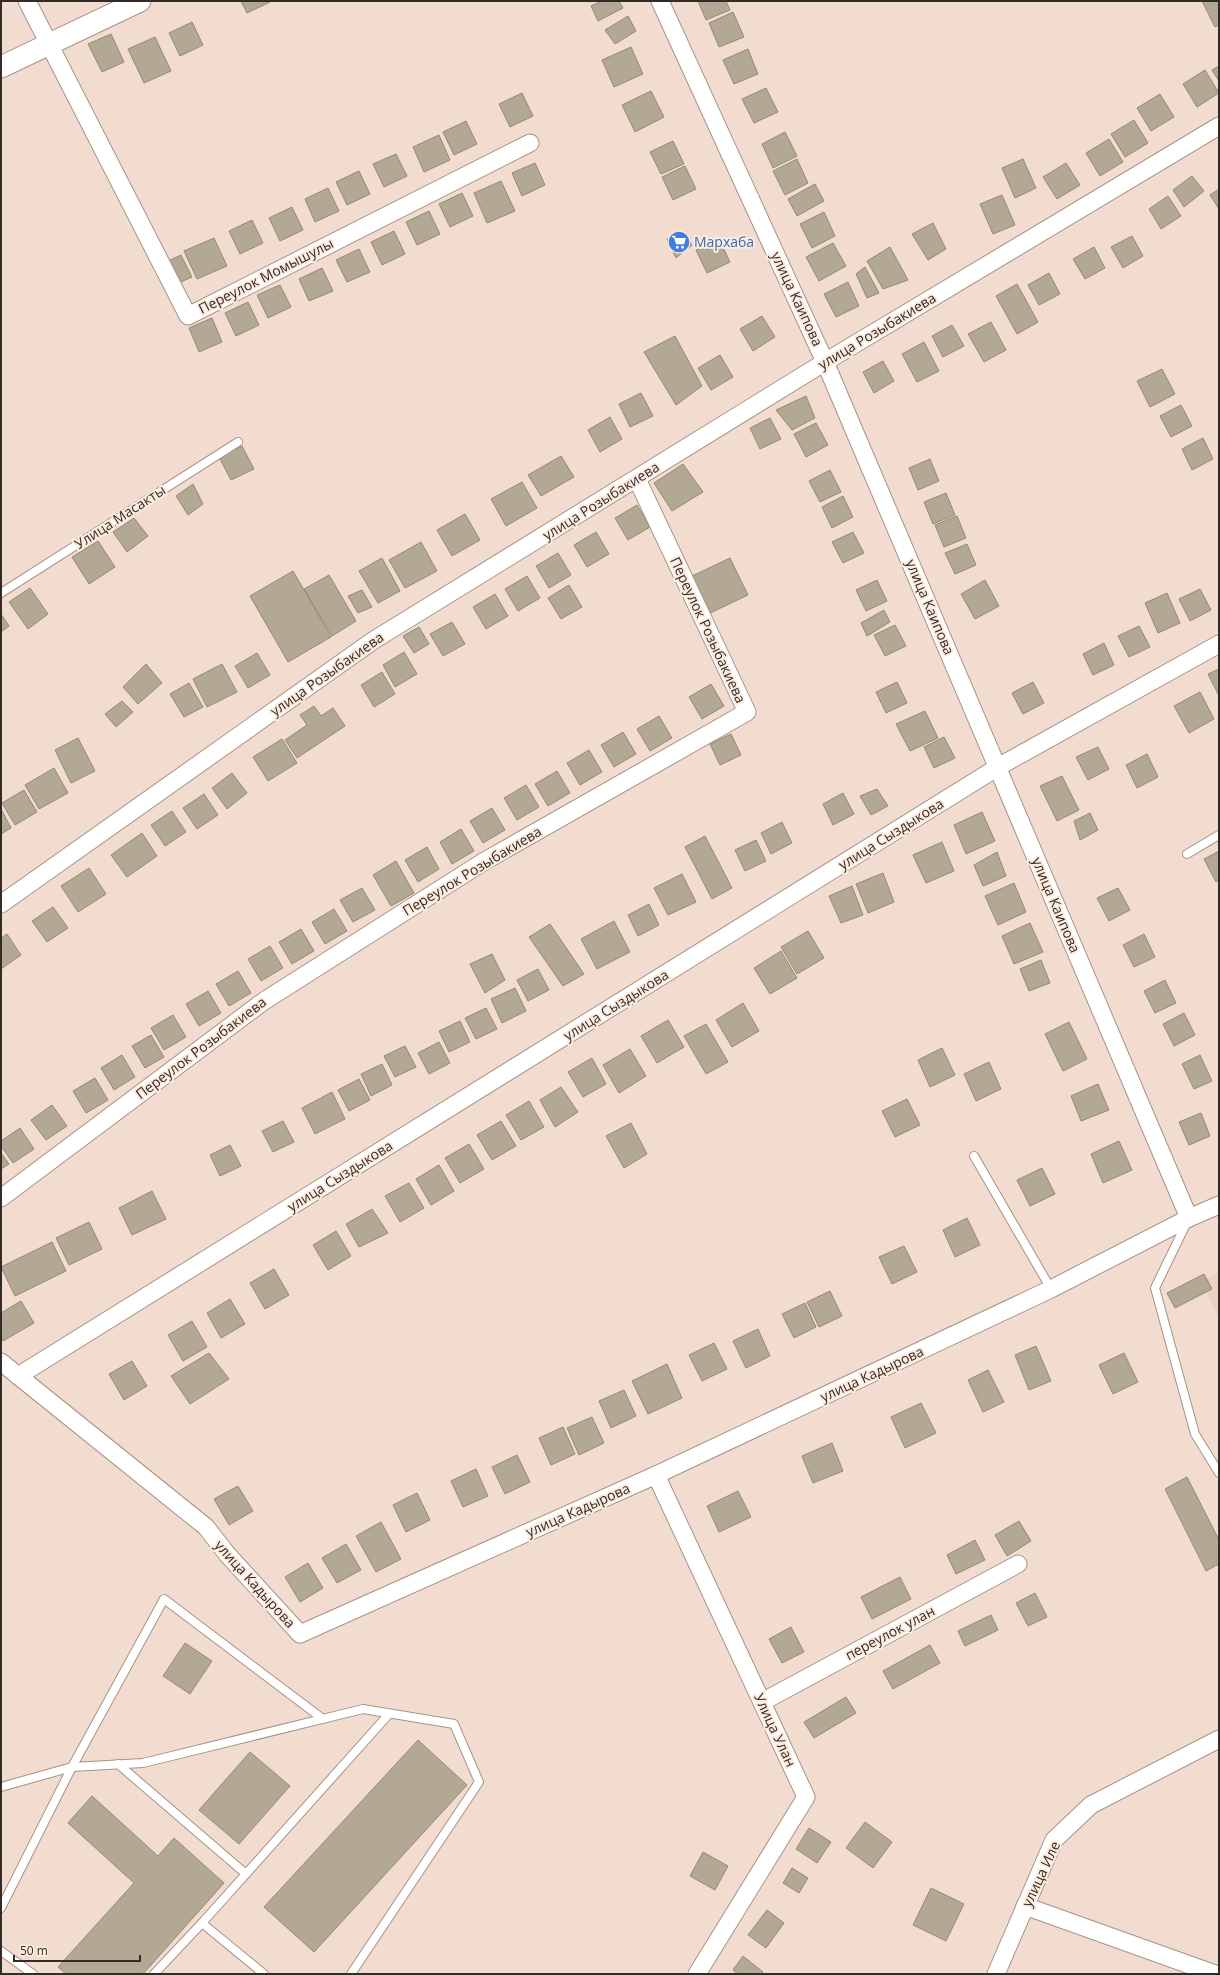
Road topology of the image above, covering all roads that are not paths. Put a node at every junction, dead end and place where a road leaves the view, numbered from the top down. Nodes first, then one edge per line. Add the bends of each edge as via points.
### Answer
1 (27, 1) edge
2 (140, 1) edge
3 (660, 1) edge
4 (49, 44) junction
5 (1, 67) edge
6 (1219, 126) edge
7 (530, 143) dead end
8 (825, 362) junction
9 (238, 442) dead end
10 (637, 479) junction
11 (1, 593) edge
12 (1219, 644) edge
13 (998, 767) junction
14 (1219, 835) edge
15 (1187, 854) dead end
16 (1, 904) edge
17 (974, 1156) dead end
18 (1, 1198) edge
19 (1219, 1205) edge
20 (1189, 1218) junction
21 (1050, 1289) junction
22 (1, 1362) edge
23 (18, 1376) junction
24 (1219, 1473) edge
25 (656, 1475) junction
26 (1018, 1564) dead end
27 (762, 1702) junction
28 (389, 1714) junction
29 (323, 1719) junction
30 (1219, 1739) edge
31 (118, 1764) junction
32 (72, 1767) junction
33 (1, 1787) edge
34 (246, 1874) junction
35 (1025, 1906) junction
36 (1, 1908) edge
37 (202, 1923) junction
38 (1, 1950) edge
39 (33, 1974) edge
40 (154, 1974) edge
41 (264, 1974) edge
42 (351, 1974) edge
43 (697, 1974) edge
44 (996, 1974) edge
45 (1215, 1974) edge

1 - 4 street, Переулок Момышулы
2 - 4 street
3 - 8 street, улица Каипова
4 - 5 street
4 - 7 street, Переулок Момышулы via 188,316
6 - 8 street, улица Розыбакиева
8 - 10 street, улица Розыбакиева
8 - 13 street, улица Каипова
9 - 11 lane, Улица Масакты
10 - 16 street, улица Розыбакиева via 374,640
10 - 18 street, Переулок Розыбакиева via 747,712 483,862 264,1001
12 - 13 street, улица Сыздыкова
13 - 20 street, улица Каипова
13 - 23 street, улица Сыздыкова
14 - 15 lane
17 - 21 lane
19 - 20 street, улица Кадырова
20 - 21 street, улица Кадырова
20 - 24 lane via 1155,1288 1195,1434
21 - 25 street, улица Кадырова
22 - 23 street, улица Кадырова
23 - 25 street, улица Кадырова via 206,1527 227,1554 300,1634
25 - 27 street, Улица Улан
26 - 27 street, переулок улан
27 - 43 street, Улица Улан via 806,1797
28 - 29 lane via 363,1710
28 - 34 lane
28 - 42 lane via 454,1724 479,1782
29 - 31 lane via 143,1763
29 - 32 lane via 164,1599
30 - 35 street, улица Иле via 1091,1806 1054,1840
31 - 32 lane
31 - 34 lane
32 - 33 lane
32 - 36 lane
34 - 37 lane
35 - 44 street, улица Иле
35 - 45 street
37 - 40 lane
37 - 41 lane
38 - 39 lane

